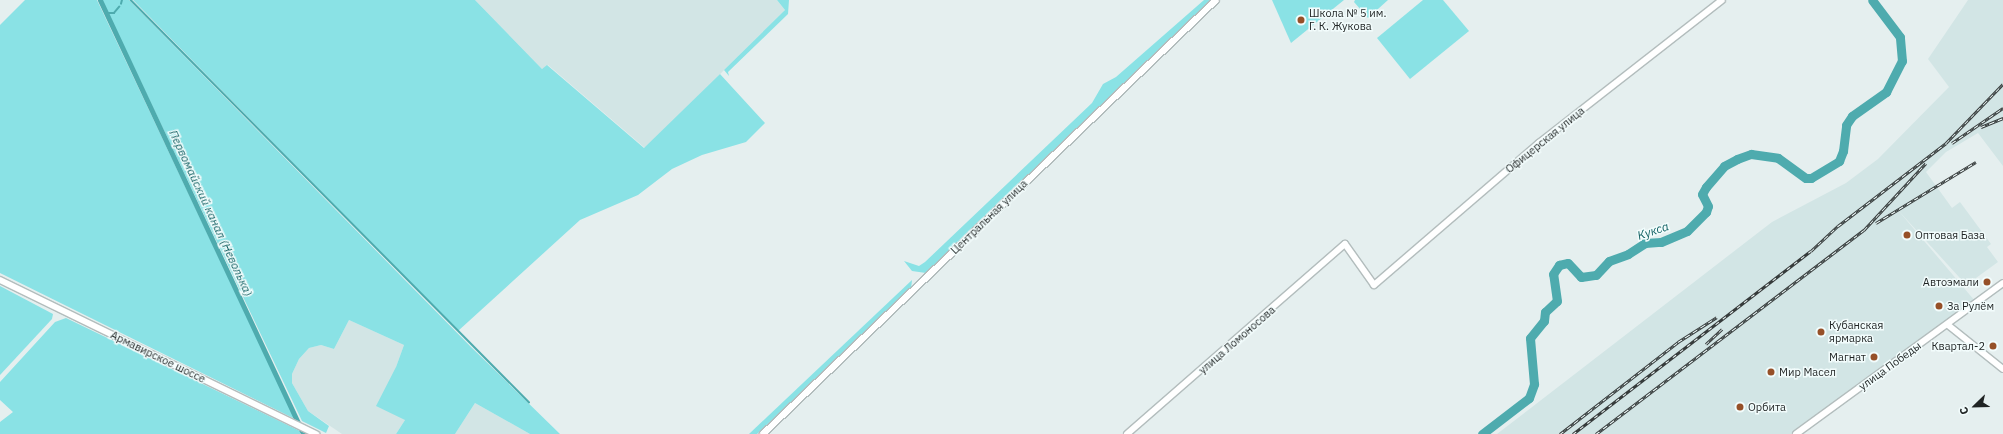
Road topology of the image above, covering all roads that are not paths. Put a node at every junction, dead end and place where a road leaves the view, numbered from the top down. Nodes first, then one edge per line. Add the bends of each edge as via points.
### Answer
1 (1216, 0) edge
2 (1722, 0) edge
3 (1345, 244) joint
4 (0, 280) edge
5 (2003, 283) edge
6 (1948, 325) junction
7 (2003, 369) edge
8 (314, 433) edge
9 (763, 434) edge
10 (1127, 434) edge
11 (1796, 434) edge

1 - 9 street, Центральная улица
2 - 3 street, Офицерская улица via 1539,143 1374,285
3 - 10 street, улица Ломоносова
4 - 8 street, Армавирское шоссе
5 - 6 street, улица Победы
6 - 7 street
6 - 11 street, улица Победы

